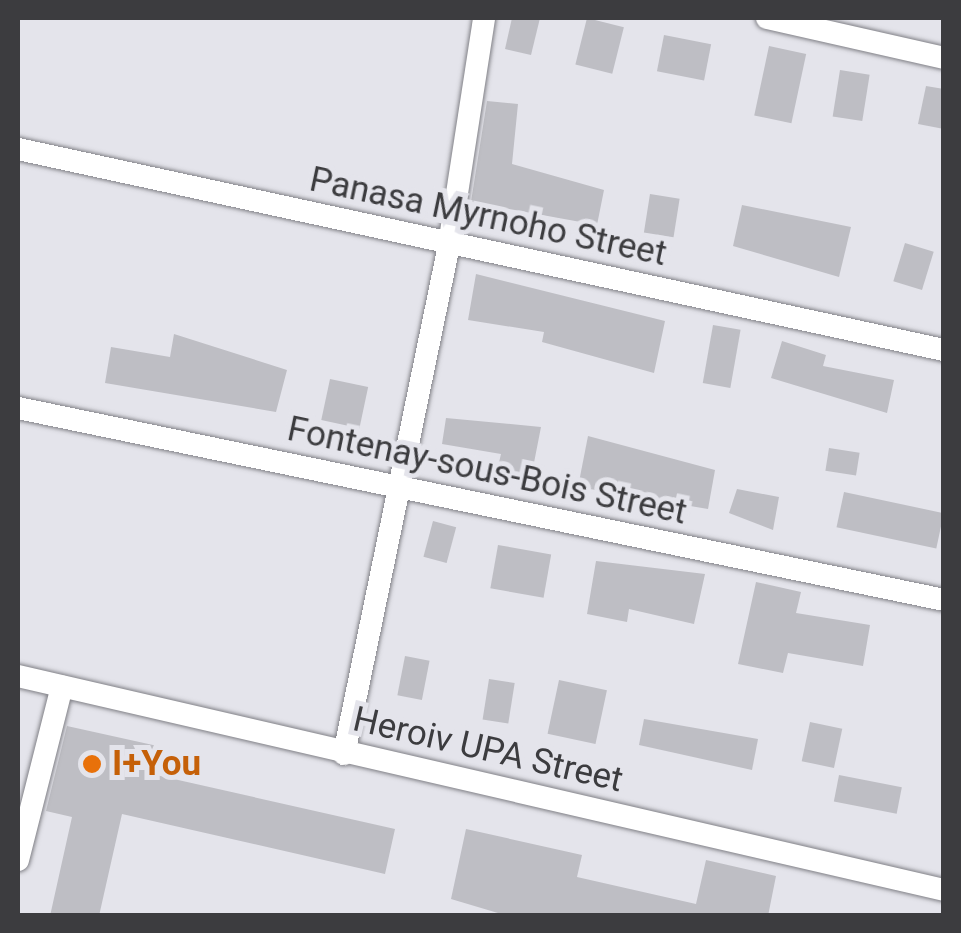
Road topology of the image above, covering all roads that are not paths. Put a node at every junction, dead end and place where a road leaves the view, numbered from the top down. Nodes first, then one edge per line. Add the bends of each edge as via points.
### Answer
1 (484, 18) edge
2 (766, 18) edge
3 (944, 58) edge
4 (18, 150) edge
5 (449, 245) junction
6 (944, 350) edge
7 (18, 408) edge
8 (399, 490) junction
9 (944, 600) edge
10 (18, 676) edge
11 (62, 686) junction
12 (344, 754) junction
13 (18, 860) edge
14 (944, 890) edge

1 - 5 street
2 - 3 street
4 - 5 street, Panasa Myrnoho Street
5 - 6 street, Panasa Myrnoho Street
5 - 8 street
7 - 8 street, Fontenay-sous-Bois Street
8 - 9 street, Fontenay-sous-Bois Street
8 - 12 street
10 - 11 street, Heroiv UPA Street
11 - 12 street, Heroiv UPA Street
11 - 13 street
12 - 14 street, Heroiv UPA Street

